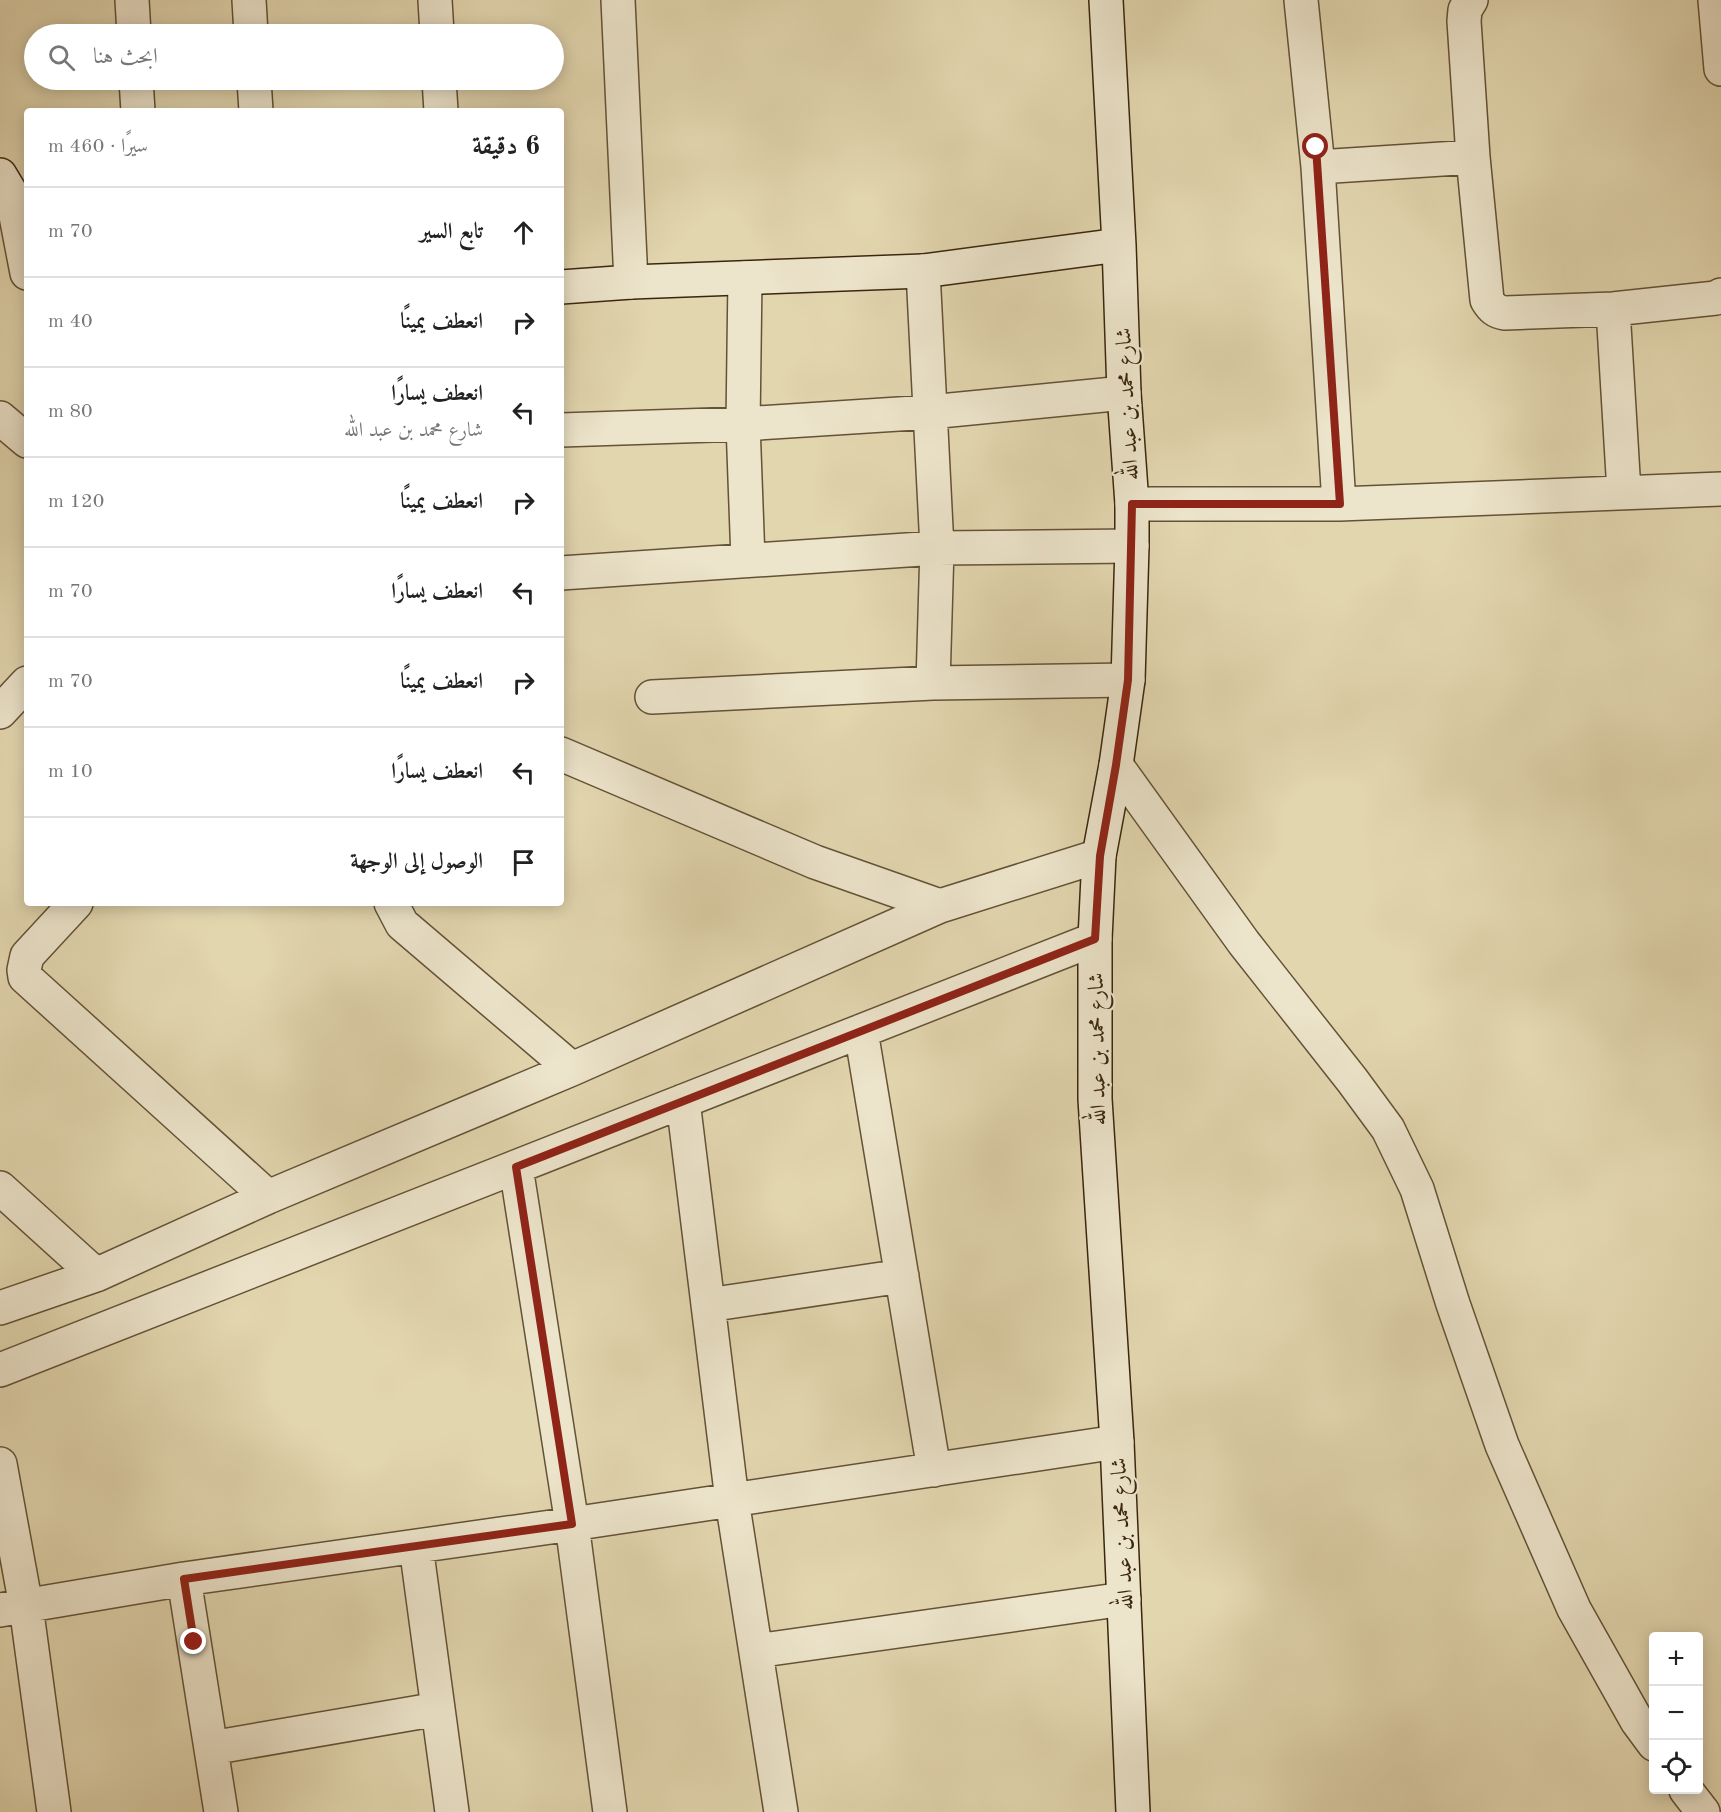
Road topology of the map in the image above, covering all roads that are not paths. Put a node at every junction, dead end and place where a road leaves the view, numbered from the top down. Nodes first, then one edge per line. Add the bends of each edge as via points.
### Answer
1 (132, 0) edge
2 (249, 0) edge
3 (435, 0) edge
4 (618, 0) edge
5 (1106, 0) edge
6 (1300, 0) edge
7 (1471, 0) edge
8 (1715, 0) edge
9 (133, 24) edge
10 (251, 24) edge
11 (436, 24) edge
12 (1721, 69) edge
13 (137, 90) edge
14 (255, 90) edge
15 (440, 90) edge
16 (138, 108) edge
17 (256, 108) edge
18 (441, 108) edge
19 (1473, 157) junction
20 (1318, 167) junction
21 (13, 193) edge
22 (1119, 245) junction
23 (24, 256) edge
24 (923, 271) junction
25 (745, 278) junction
26 (631, 282) junction
27 (564, 287) edge
28 (1721, 295) edge
29 (1613, 309) junction
30 (1124, 393) junction
31 (930, 412) junction
32 (0, 418) edge
33 (743, 424) junction
34 (564, 430) edge
35 (24, 438) edge
36 (1721, 489) edge
37 (1624, 492) junction
38 (1132, 504) junction
39 (1340, 504) junction
40 (1132, 546) junction
41 (938, 548) junction
42 (748, 560) junction
43 (564, 573) edge
44 (1128, 680) junction
45 (933, 683) junction
46 (24, 686) edge
47 (652, 697) dead end
48 (0, 712) edge
49 (564, 755) edge
50 (1116, 765) junction
51 (1100, 856) junction
52 (73, 906) edge
53 (393, 906) edge
54 (940, 906) junction
55 (1095, 939) junction
56 (861, 1031) junction
57 (572, 1069) junction
58 (683, 1101) junction
59 (516, 1167) junction
60 (0, 1188) edge
61 (268, 1197) junction
62 (96, 1275) junction
63 (902, 1276) junction
64 (708, 1305) junction
65 (0, 1308) edge
66 (0, 1370) edge
67 (1117, 1442) junction
68 (0, 1464) edge
69 (934, 1470) junction
70 (732, 1500) junction
71 (572, 1524) junction
72 (416, 1546) junction
73 (184, 1579) junction
74 (1124, 1599) junction
75 (13, 1608) edge
76 (756, 1651) junction
77 (438, 1709) junction
78 (1650, 1740) edge
79 (211, 1748) junction
80 (1689, 1794) edge
81 (54, 1812) edge
82 (221, 1812) edge
83 (452, 1812) edge
84 (610, 1812) edge
85 (781, 1812) edge
86 (1133, 1812) edge
87 (1702, 1812) edge

1 - 9 street
2 - 10 street
3 - 11 street
4 - 26 street
5 - 22 street, شارع محمد بن عبد الله
6 - 20 street
7 - 19 street via 1464,21
8 - 12 street
13 - 16 street
14 - 17 street
15 - 18 street
19 - 20 street
19 - 29 street via 1490,306 1505,313
20 - 39 street
21 - 23 street
22 - 24 street
22 - 30 street, شارع محمد بن عبد الله
24 - 25 street
24 - 31 street
25 - 26 street
25 - 33 street
26 - 27 street
28 - 29 street
29 - 37 street
30 - 31 street
30 - 38 street, شارع محمد بن عبد الله
31 - 33 street
31 - 41 street
32 - 35 street
33 - 34 street
33 - 42 street
36 - 37 street
37 - 39 street
38 - 39 street
38 - 40 street, شارع محمد بن عبد الله
40 - 41 street
40 - 44 street, شارع محمد بن عبد الله
41 - 42 street
41 - 45 street
42 - 43 street
44 - 45 street
44 - 50 street, شارع محمد بن عبد الله
45 - 47 street
46 - 48 street
49 - 54 street via 815,862
50 - 51 street, شارع محمد بن عبد الله
50 - 78 street via 1244,943 1388,1129 1417,1189 1502,1445 1574,1609
51 - 54 street
51 - 55 street, شارع محمد بن عبد الله
52 - 61 street via 27,956 26,977
53 - 57 street via 402,924
54 - 57 street
55 - 56 street
55 - 67 street, شارع محمد بن عبد الله via 1095,1099
56 - 58 street
56 - 63 street
57 - 61 street
58 - 59 street
58 - 64 street
59 - 66 street
59 - 71 street
60 - 62 street
61 - 62 street
62 - 65 street
63 - 64 street
63 - 69 street
64 - 70 street
67 - 69 street
67 - 74 street, شارع محمد بن عبد الله
68 - 75 street
69 - 70 street
70 - 71 street
70 - 76 street
71 - 72 street
71 - 84 street
72 - 73 street
72 - 77 street
73 - 75 street
73 - 79 street
74 - 76 street
74 - 86 street, شارع محمد بن عبد الله
75 - 81 street
76 - 85 street
77 - 79 street
77 - 83 street
79 - 82 street
80 - 87 street

